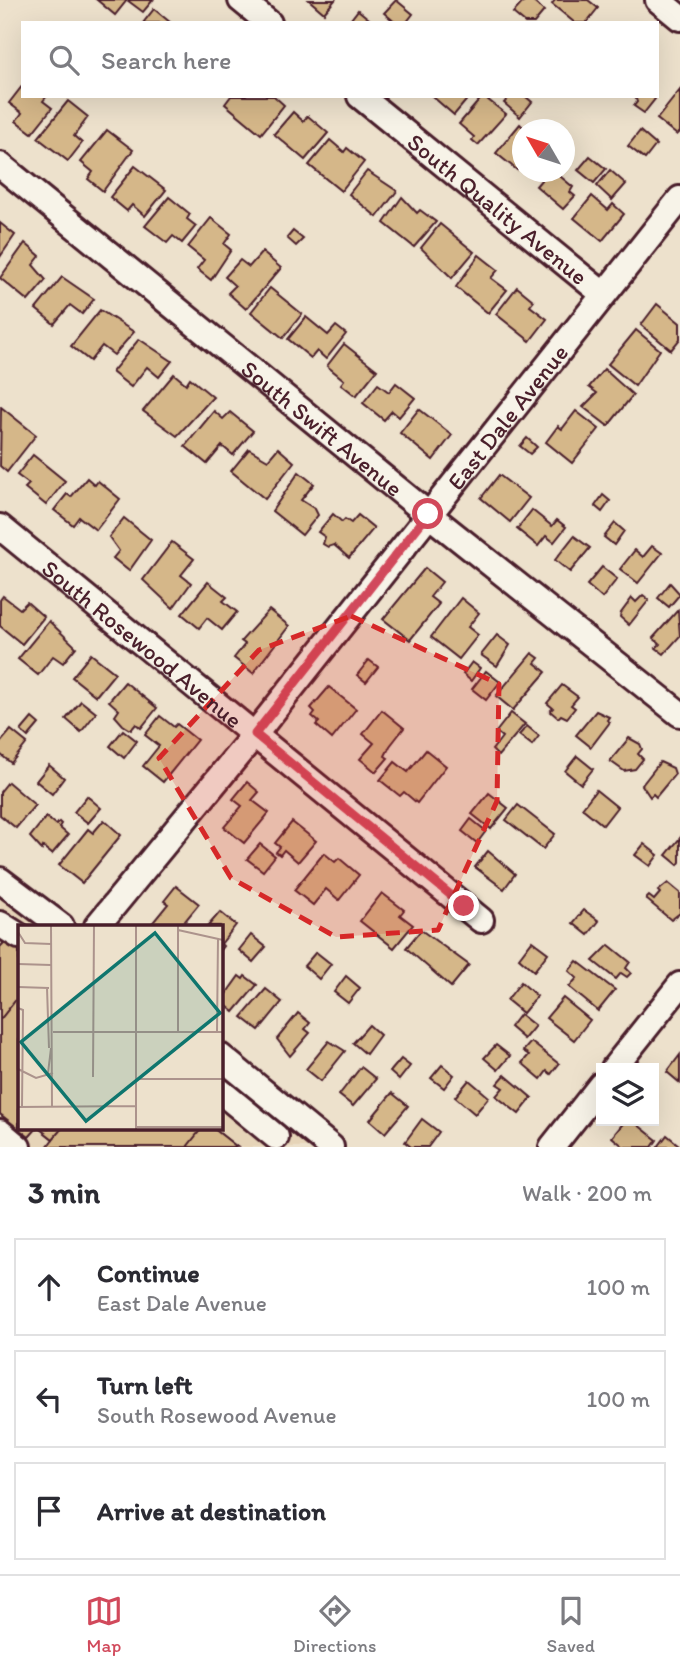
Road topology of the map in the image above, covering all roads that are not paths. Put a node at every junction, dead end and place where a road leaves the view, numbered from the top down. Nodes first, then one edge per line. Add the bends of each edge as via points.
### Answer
1 (241, 0) edge
2 (658, 0) edge
3 (680, 18) edge
4 (267, 21) edge
5 (362, 98) edge
6 (0, 165) edge
7 (680, 199) edge
8 (603, 294) junction
9 (428, 514) junction
10 (0, 527) edge
11 (678, 708) edge
12 (255, 734) junction
13 (0, 880) edge
14 (481, 920) dead end
15 (0, 924) edge
16 (60, 925) edge
17 (98, 925) edge
18 (18, 935) edge
19 (680, 985) edge
20 (222, 1058) edge
21 (618, 1063) edge
22 (596, 1091) edge
23 (222, 1093) edge
24 (290, 1113) junction
25 (0, 1132) edge
26 (276, 1142) edge
27 (19, 1147) edge
28 (331, 1147) edge
29 (552, 1147) edge

1 - 4 street
2 - 3 street
5 - 8 street, South Quality Avenue
6 - 9 street, South Swift Avenue
7 - 8 street, East Dale Avenue
8 - 9 street, East Dale Avenue
9 - 11 street, South Swift Avenue
9 - 12 street, East Dale Avenue
10 - 12 street, South Rosewood Avenue
12 - 14 street, South Rosewood Avenue
12 - 17 street, East Dale Avenue
13 - 16 street
15 - 18 street
19 - 21 street
20 - 24 street
22 - 29 street
23 - 26 street
24 - 26 street via 281,1123
24 - 28 street
25 - 27 street

